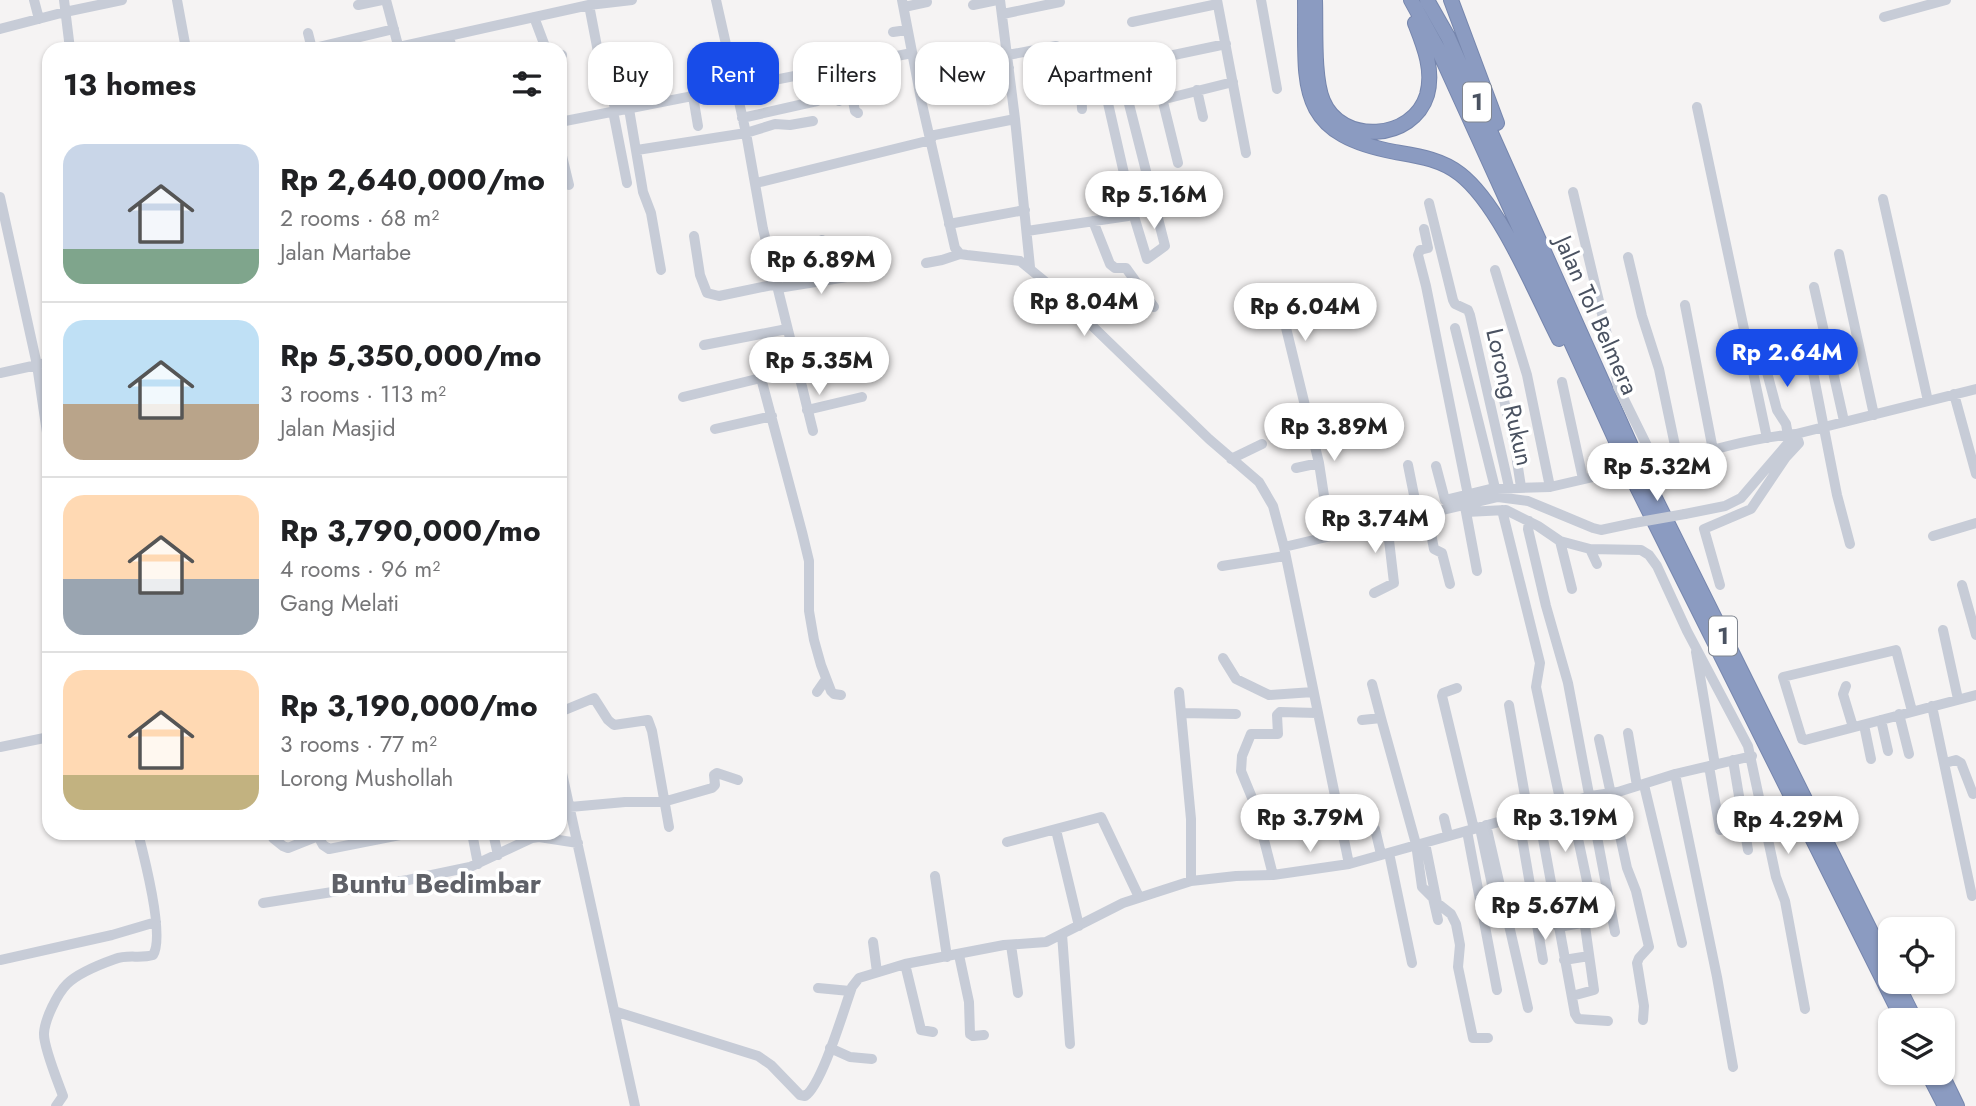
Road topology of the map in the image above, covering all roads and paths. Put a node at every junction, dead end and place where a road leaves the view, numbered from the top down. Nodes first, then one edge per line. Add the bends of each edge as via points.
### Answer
1 (34, 0) edge
2 (64, 0) edge
3 (122, 0) edge
4 (177, 0) edge
5 (384, 0) edge
6 (716, 0) edge
7 (998, 0) edge
8 (1261, 0) edge
9 (1305, 0) edge
10 (1315, 0) edge
11 (1404, 0) edge
12 (1411, 0) edge
13 (1427, 0) edge
14 (1451, 0) edge
15 (1946, 0) edge
16 (626, 1) edge
17 (927, 2) dead end
18 (1060, 2) dead end
19 (1217, 2) edge
20 (903, 4) edge
21 (358, 5) dead end
22 (589, 5) junction
23 (973, 5) dead end
24 (65, 12) junction
25 (1003, 14) junction
26 (534, 17) junction
27 (1884, 17) dead end
28 (38, 19) junction
29 (1132, 22) dead end
30 (0, 29) edge
31 (394, 29) junction
32 (907, 30) junction
33 (893, 32) dead end
34 (308, 33) dead end
35 (449, 36) junction
36 (69, 42) edge
37 (185, 42) edge
38 (310, 42) edge
39 (351, 42) edge
40 (397, 42) edge
41 (424, 42) edge
42 (450, 42) edge
43 (543, 42) edge
44 (724, 42) edge
45 (1006, 42) edge
46 (1226, 44) junction
47 (912, 53) junction
48 (901, 55) edge
49 (1176, 55) edge
50 (1009, 68) edge
51 (1233, 82) junction
52 (1277, 89) dead end
53 (1197, 90) junction
54 (687, 97) edge
55 (694, 105) edge
56 (738, 105) edge
57 (799, 105) edge
58 (854, 105) edge
59 (1082, 105) edge
60 (1110, 105) edge
61 (1129, 105) edge
62 (1697, 107) dead end
63 (629, 109) junction
64 (1082, 109) dead end
65 (614, 111) junction
66 (858, 113) dead end
67 (1203, 117) dead end
68 (742, 118) junction
69 (1015, 119) junction
70 (567, 121) edge
71 (813, 121) dead end
72 (698, 126) dead end
73 (746, 133) junction
74 (931, 138) junction
75 (637, 150) junction
76 (1246, 153) dead end
77 (1178, 163) dead end
78 (567, 178) edge
79 (627, 183) dead end
80 (755, 183) junction
81 (569, 186) dead end
82 (1573, 192) dead end
83 (0, 197) edge
84 (1883, 199) dead end
85 (1429, 203) dead end
86 (1524, 206) junction
87 (1025, 210) junction
88 (1133, 213) junction
89 (1093, 221) junction
90 (949, 224) junction
91 (1424, 229) dead end
92 (1027, 231) junction
93 (694, 236) dead end
94 (822, 240) dead end
95 (960, 254) junction
96 (1839, 254) dead end
97 (1628, 257) dead end
98 (926, 263) dead end
99 (1030, 267) junction
100 (661, 270) dead end
101 (1495, 270) dead end
102 (859, 275) dead end
103 (828, 279) junction
104 (777, 286) junction
105 (1814, 287) dead end
106 (1278, 295) dead end
107 (1685, 305) dead end
108 (1154, 307) dead end
109 (1455, 328) dead end
110 (787, 329) junction
111 (1802, 339) dead end
112 (705, 345) dead end
113 (42, 364) edge
114 (37, 365) junction
115 (1765, 365) dead end
116 (796, 371) junction
117 (0, 373) edge
118 (1497, 374) dead end
119 (761, 378) junction
120 (1562, 382) dead end
121 (1976, 389) edge
122 (1954, 394) junction
123 (683, 397) dead end
124 (862, 397) dead end
125 (42, 399) edge
126 (1928, 401) junction
127 (807, 410) junction
128 (1874, 415) junction
129 (772, 416) junction
130 (1605, 419) junction
131 (1844, 421) junction
132 (1824, 426) junction
133 (715, 429) dead end
134 (813, 431) dead end
135 (1311, 432) junction
136 (1289, 435) dead end
137 (1792, 435) junction
138 (1767, 438) junction
139 (1262, 444) dead end
140 (1713, 450) junction
141 (1231, 458) junction
142 (1678, 460) junction
143 (1319, 463) junction
144 (1408, 465) dead end
145 (1436, 466) dead end
146 (1296, 468) dead end
147 (1615, 472) dead end
148 (1976, 474) edge
149 (1583, 479) junction
150 (1509, 487) junction
151 (1521, 487) junction
152 (1550, 487) junction
153 (1495, 488) junction
154 (1466, 503) junction
155 (1445, 504) junction
156 (1502, 510) junction
157 (1422, 514) junction
158 (1529, 521) junction
159 (1387, 523) junction
160 (1976, 523) edge
161 (1329, 535) junction
162 (1933, 536) dead end
163 (1560, 541) junction
164 (1850, 544) dead end
165 (1590, 549) junction
166 (1285, 552) junction
167 (1597, 564) dead end
168 (1222, 566) dead end
169 (1477, 571) dead end
170 (1450, 584) dead end
171 (1720, 585) dead end
172 (1962, 585) dead end
173 (1572, 589) dead end
174 (1374, 593) dead end
175 (1943, 630) dead end
176 (1976, 635) edge
177 (1695, 646) junction
178 (1223, 658) dead end
179 (826, 679) junction
180 (1372, 684) dead end
181 (1846, 686) dead end
182 (1457, 688) dead end
183 (817, 692) dead end
184 (1179, 692) dead end
185 (1313, 692) junction
186 (841, 695) dead end
187 (1976, 695) edge
188 (1958, 699) junction
189 (1509, 705) dead end
190 (1933, 706) junction
191 (567, 709) edge
192 (1912, 711) junction
193 (1181, 713) junction
194 (1317, 713) junction
195 (1236, 714) dead end
196 (1899, 714) junction
197 (1381, 718) junction
198 (1362, 720) dead end
199 (1881, 720) junction
200 (1859, 726) junction
201 (1628, 733) dead end
202 (42, 738) edge
203 (1598, 739) dead end
204 (0, 747) edge
205 (1888, 751) dead end
206 (1909, 754) dead end
207 (1752, 756) junction
208 (1871, 759) dead end
209 (1733, 760) junction
210 (1945, 763) junction
211 (1712, 766) junction
212 (1675, 774) junction
213 (738, 780) dead end
214 (1641, 785) junction
215 (1611, 793) junction
216 (567, 794) edge
217 (1973, 794) dead end
218 (1591, 796) junction
219 (663, 802) junction
220 (1566, 803) junction
221 (570, 807) junction
222 (1528, 813) junction
223 (1444, 818) dead end
224 (669, 827) dead end
225 (1477, 828) junction
226 (1375, 829) dead end
227 (1056, 830) junction
228 (1720, 830) dead end
229 (1448, 835) junction
230 (139, 840) edge
231 (276, 840) edge
232 (308, 840) edge
233 (320, 840) edge
234 (375, 840) edge
235 (473, 840) edge
236 (495, 840) edge
237 (527, 840) edge
238 (558, 840) edge
239 (1007, 842) dead end
240 (578, 843) junction
241 (1420, 844) junction
242 (1748, 850) dead end
243 (1385, 854) junction
244 (498, 855) junction
245 (478, 864) junction
246 (1349, 864) junction
247 (935, 876) dead end
248 (1273, 876) junction
249 (1191, 881) junction
250 (1972, 896) dead end
251 (1139, 897) junction
252 (1591, 900) dead end
253 (262, 903) dead end
254 (1495, 916) dead end
255 (1438, 920) dead end
256 (156, 922) junction
257 (1079, 926) junction
258 (1558, 927) junction
259 (1615, 932) dead end
260 (1062, 934) junction
261 (873, 942) dead end
262 (1682, 943) dead end
263 (1011, 945) junction
264 (1878, 946) edge
265 (959, 955) junction
266 (1589, 956) junction
267 (947, 957) junction
268 (0, 960) edge
269 (1543, 960) dead end
270 (1564, 960) junction
271 (1412, 963) dead end
272 (905, 964) junction
273 (877, 972) junction
274 (818, 988) dead end
275 (1497, 990) dead end
276 (850, 991) junction
277 (1018, 993) dead end
278 (1572, 996) junction
279 (1528, 1008) dead end
280 (1897, 1008) edge
281 (1805, 1009) dead end
282 (615, 1016) junction
283 (1643, 1020) dead end
284 (1608, 1021) dead end
285 (933, 1032) dead end
286 (984, 1035) dead end
287 (1488, 1038) dead end
288 (1070, 1044) dead end
289 (830, 1048) junction
290 (872, 1059) dead end
291 (1733, 1067) dead end
292 (1934, 1085) edge
293 (1947, 1085) edge
294 (56, 1106) edge
295 (635, 1106) edge
296 (1945, 1106) edge
297 (1957, 1106) edge

1 - 28 street
2 - 24 street
3 - 24 street
4 - 37 street
5 - 21 street
5 - 31 street
6 - 44 street
7 - 23 street
7 - 25 street
8 - 52 street
9 - 130 highway via 1307,78 1319,114 1351,141 1437,160 1475,188 1498,220
10 - 11 highway via 1323,102 1343,125 1368,133 1407,122 1427,96 1428,58
12 - 130 highway, 1 via 1438,49
13 - 86 highway, 1
14 - 86 highway
15 - 27 street
16 - 22 street
17 - 20 street
18 - 25 street
19 - 29 street
19 - 46 street
20 - 32 street
22 - 26 street
22 - 65 street
24 - 28 street
24 - 36 street
25 - 45 street
26 - 35 street
26 - 43 street
28 - 30 street
31 - 39 street
31 - 40 street
32 - 33 street
32 - 47 street
34 - 38 street
35 - 41 street
35 - 42 street
46 - 49 street
46 - 51 street
47 - 48 street
47 - 74 street via 924,88
50 - 69 street
51 - 53 street
51 - 76 street
53 - 67 street
53 - 77 street via 1169,96 1163,102
54 - 63 street
55 - 72 street
56 - 68 street
57 - 68 street
58 - 66 street
59 - 64 street
60 - 88 street
61 - 88 street via 1165,246 1147,259
62 - 138 street
63 - 65 street
63 - 75 street
65 - 70 street
65 - 79 street
68 - 73 street
69 - 74 street
69 - 87 street
71 - 73 street via 775,124
73 - 75 street
73 - 80 street
74 - 80 street
74 - 90 street
75 - 100 street
78 - 81 street
80 - 104 street
82 - 142 street via 1618,387 1656,464
83 - 114 street
84 - 126 street
85 - 150 street, Lorong Rukun via 1453,300 1470,315
86 - 264 highway, Jalan Tol Belmera / 1 via 1648,484
87 - 90 street
87 - 92 street
88 - 89 street
89 - 92 street
89 - 108 street via 1110,264 1126,268
90 - 95 street
91 - 154 street via 1428,248 1418,255
92 - 99 street
93 - 104 street via 700,275 710,295
94 - 103 street
95 - 98 street
95 - 99 street via 1014,259
96 - 128 street
97 - 142 street
99 - 141 street
101 - 152 street via 1527,375
102 - 103 street
103 - 104 street
104 - 110 street
105 - 131 street
106 - 135 street
107 - 140 street
109 - 153 street
110 - 112 street
110 - 116 street
111 - 132 street
113 - 114 street
114 - 117 street
114 - 125 street
115 - 137 street via 1777,410
116 - 119 street
116 - 127 street
118 - 151 street
119 - 123 street
119 - 129 street
120 - 149 street
121 - 122 street
122 - 126 street
122 - 148 street
124 - 127 street
126 - 128 street
127 - 134 street
128 - 131 street
129 - 133 street
129 - 179 street via 807,551 809,611
130 - 280 highway, Jalan Tol Belmera / 1
131 - 132 street
132 - 137 street
132 - 164 street
135 - 136 street
135 - 143 street
137 - 138 street
137 - 154 street, bridge via 1741,498 1725,506 1601,530 1511,497
137 - 171 street via 1799,443 1751,509 1704,529
138 - 140 street
139 - 141 street
140 - 142 street
141 - 166 street via 1267,493
143 - 146 street
143 - 161 street
144 - 157 street
145 - 155 street
147 - 149 street
149 - 152 street
150 - 151 street
150 - 153 street
151 - 152 street
153 - 154 street
154 - 155 street
154 - 156 street
154 - 169 street
155 - 157 street
156 - 158 street
156 - 220 street via 1540,663 1536,687
157 - 159 street
157 - 170 street via 1434,549 1442,554
158 - 163 street
158 - 218 street
159 - 161 street
159 - 174 street via 1394,583
160 - 162 street
161 - 166 street
163 - 165 street
163 - 173 street
165 - 167 street
165 - 177 street via 1641,550 1649,555
166 - 168 street
166 - 185 street
172 - 176 street
175 - 188 street
177 - 207 street
177 - 211 street
178 - 185 street via 1236,679 1269,695
179 - 183 street
179 - 186 street via 834,694
180 - 197 street
181 - 200 street via 1843,694
182 - 225 street via 1442,696
184 - 193 street
185 - 194 street
187 - 188 street
188 - 190 street
189 - 222 street
190 - 192 street
190 - 210 street
191 - 219 street via 594,698 614,725 648,720
192 - 196 street
192 - 200 street via 1896,650 1783,677 1802,739
193 - 195 street
193 - 249 street via 1191,819
194 - 246 street
194 - 248 street via 1278,713 1279,732 1251,734 1242,756 1241,771
196 - 199 street
196 - 206 street
197 - 198 street
197 - 241 street
199 - 200 street
199 - 205 street
200 - 208 street
201 - 214 street
202 - 204 street
203 - 215 street
207 - 209 street
207 - 281 street
209 - 211 street
209 - 242 street
210 - 217 street via 1961,763
210 - 250 street
211 - 212 street
211 - 228 street
212 - 214 street
212 - 291 street
213 - 219 street via 715,774 712,788
214 - 215 street
214 - 262 street
215 - 218 street
215 - 283 street via 1649,947 1637,963
216 - 221 street
218 - 220 street
218 - 259 street
219 - 221 street
219 - 224 street
220 - 222 street
220 - 252 street
221 - 240 street
222 - 225 street
222 - 258 street
222 - 269 street
223 - 229 street
225 - 229 street
225 - 254 street via 1498,913
225 - 275 street
225 - 279 street
226 - 243 street
227 - 239 street
227 - 251 street via 1101,817
227 - 257 street
229 - 241 street
230 - 256 street
231 - 232 street via 288,848
233 - 234 street via 329,849
235 - 245 street
236 - 244 street
237 - 244 street
238 - 240 street
240 - 282 street
241 - 243 street
241 - 255 street via 1422,887 1433,898
241 - 287 street via 1437,903 1456,925 1458,967 1473,1038
243 - 246 street
243 - 271 street
244 - 245 street
245 - 253 street
246 - 248 street
247 - 267 street
248 - 249 street
249 - 251 street
251 - 257 street
256 - 268 street
256 - 294 street via 153,955 118,958 87,972 68,983 54,1005 44,1037 63,1096
257 - 260 street
258 - 266 street via 1584,923
258 - 270 street
260 - 263 street via 1046,942
260 - 288 street
261 - 273 street
263 - 265 street
263 - 277 street
265 - 267 street
265 - 286 street via 970,1034
266 - 270 street
266 - 278 street via 1594,990
267 - 272 street
270 - 278 street
272 - 273 street
272 - 285 street via 922,1030
273 - 276 street via 859,978
274 - 276 street
276 - 289 street
278 - 284 street via 1578,1019
282 - 289 street via 758,1056 803,1096 810,1094
282 - 295 street
289 - 290 street via 850,1057
292 - 296 highway
293 - 297 highway

